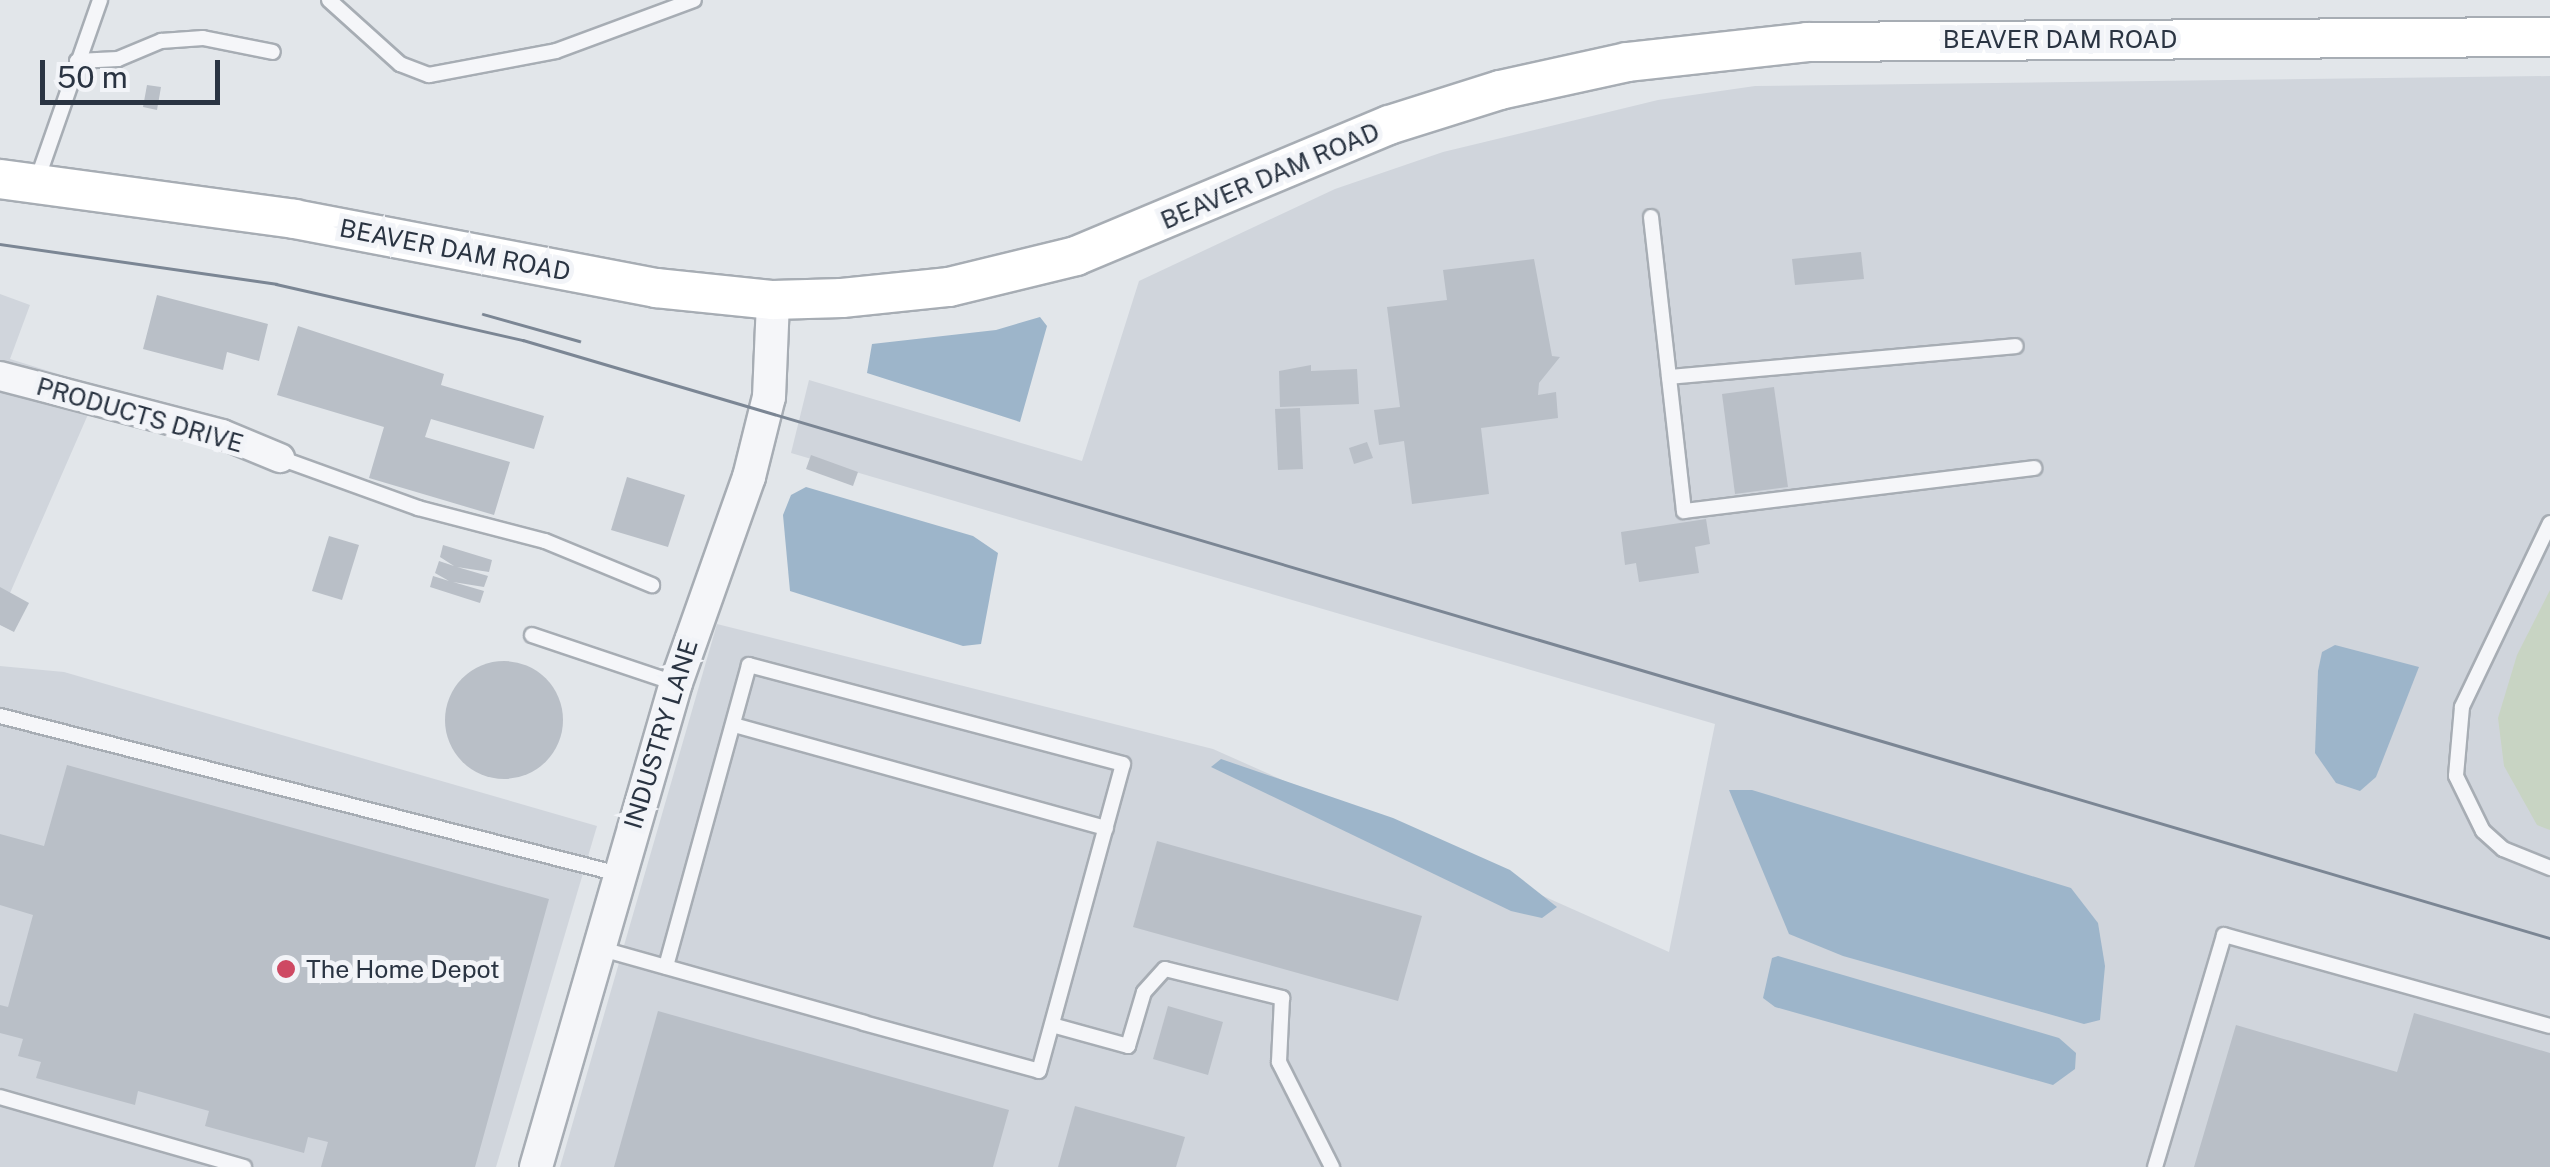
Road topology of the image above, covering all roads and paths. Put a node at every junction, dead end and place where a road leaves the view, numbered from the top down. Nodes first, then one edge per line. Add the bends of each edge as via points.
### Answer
1 (100, 0) edge
2 (329, 0) edge
3 (694, 0) edge
4 (2550, 38) edge
5 (274, 52) dead end
6 (76, 61) junction
7 (18, 181) edge
8 (1650, 217) dead end
9 (773, 300) junction
10 (2016, 346) dead end
11 (0, 376) edge
12 (1668, 377) junction
13 (280, 458) joint
14 (2034, 468) dead end
15 (2550, 523) edge
16 (652, 585) dead end
17 (532, 635) dead end
18 (676, 683) junction
19 (0, 716) edge
20 (734, 725) junction
21 (1106, 828) junction
22 (2550, 868) edge
23 (618, 874) junction
24 (597, 948) junction
25 (666, 968) junction
26 (1052, 1025) junction
27 (2550, 1026) edge
28 (0, 1096) edge
29 (244, 1167) edge
30 (536, 1167) edge
31 (1332, 1167) edge
32 (2155, 1167) edge

1 - 6 lane
2 - 3 lane via 400,64 429,74 556,52
4 - 9 main road, BEAVER DAM ROAD via 1807,42 1627,62 1389,124 1076,256 949,286
5 - 6 lane via 203,38 161,41 118,59
6 - 7 lane
7 - 9 main road, BEAVER DAM ROAD via 294,218 656,288
8 - 12 lane
9 - 18 street, INDUSTRY LANE via 772,370 759,440
10 - 12 lane
11 - 13 street, PRODUCTS DRIVE via 222,434
12 - 14 lane via 1684,512
13 - 16 lane via 418,508 545,542
15 - 22 lane via 2462,707 2456,776 2483,831 2503,849
17 - 18 lane
18 - 23 street, INDUSTRY LANE
19 - 23 lane
20 - 21 lane
20 - 21 lane via 750,665 1123,764
20 - 25 lane
21 - 26 lane
23 - 24 street, INDUSTRY LANE
24 - 25 lane
24 - 30 street, INDUSTRY LANE
25 - 26 lane via 1039,1071
26 - 31 lane via 1128,1046 1144,992 1165,969 1282,998 1279,1062
27 - 32 lane via 2224,935
28 - 29 lane

